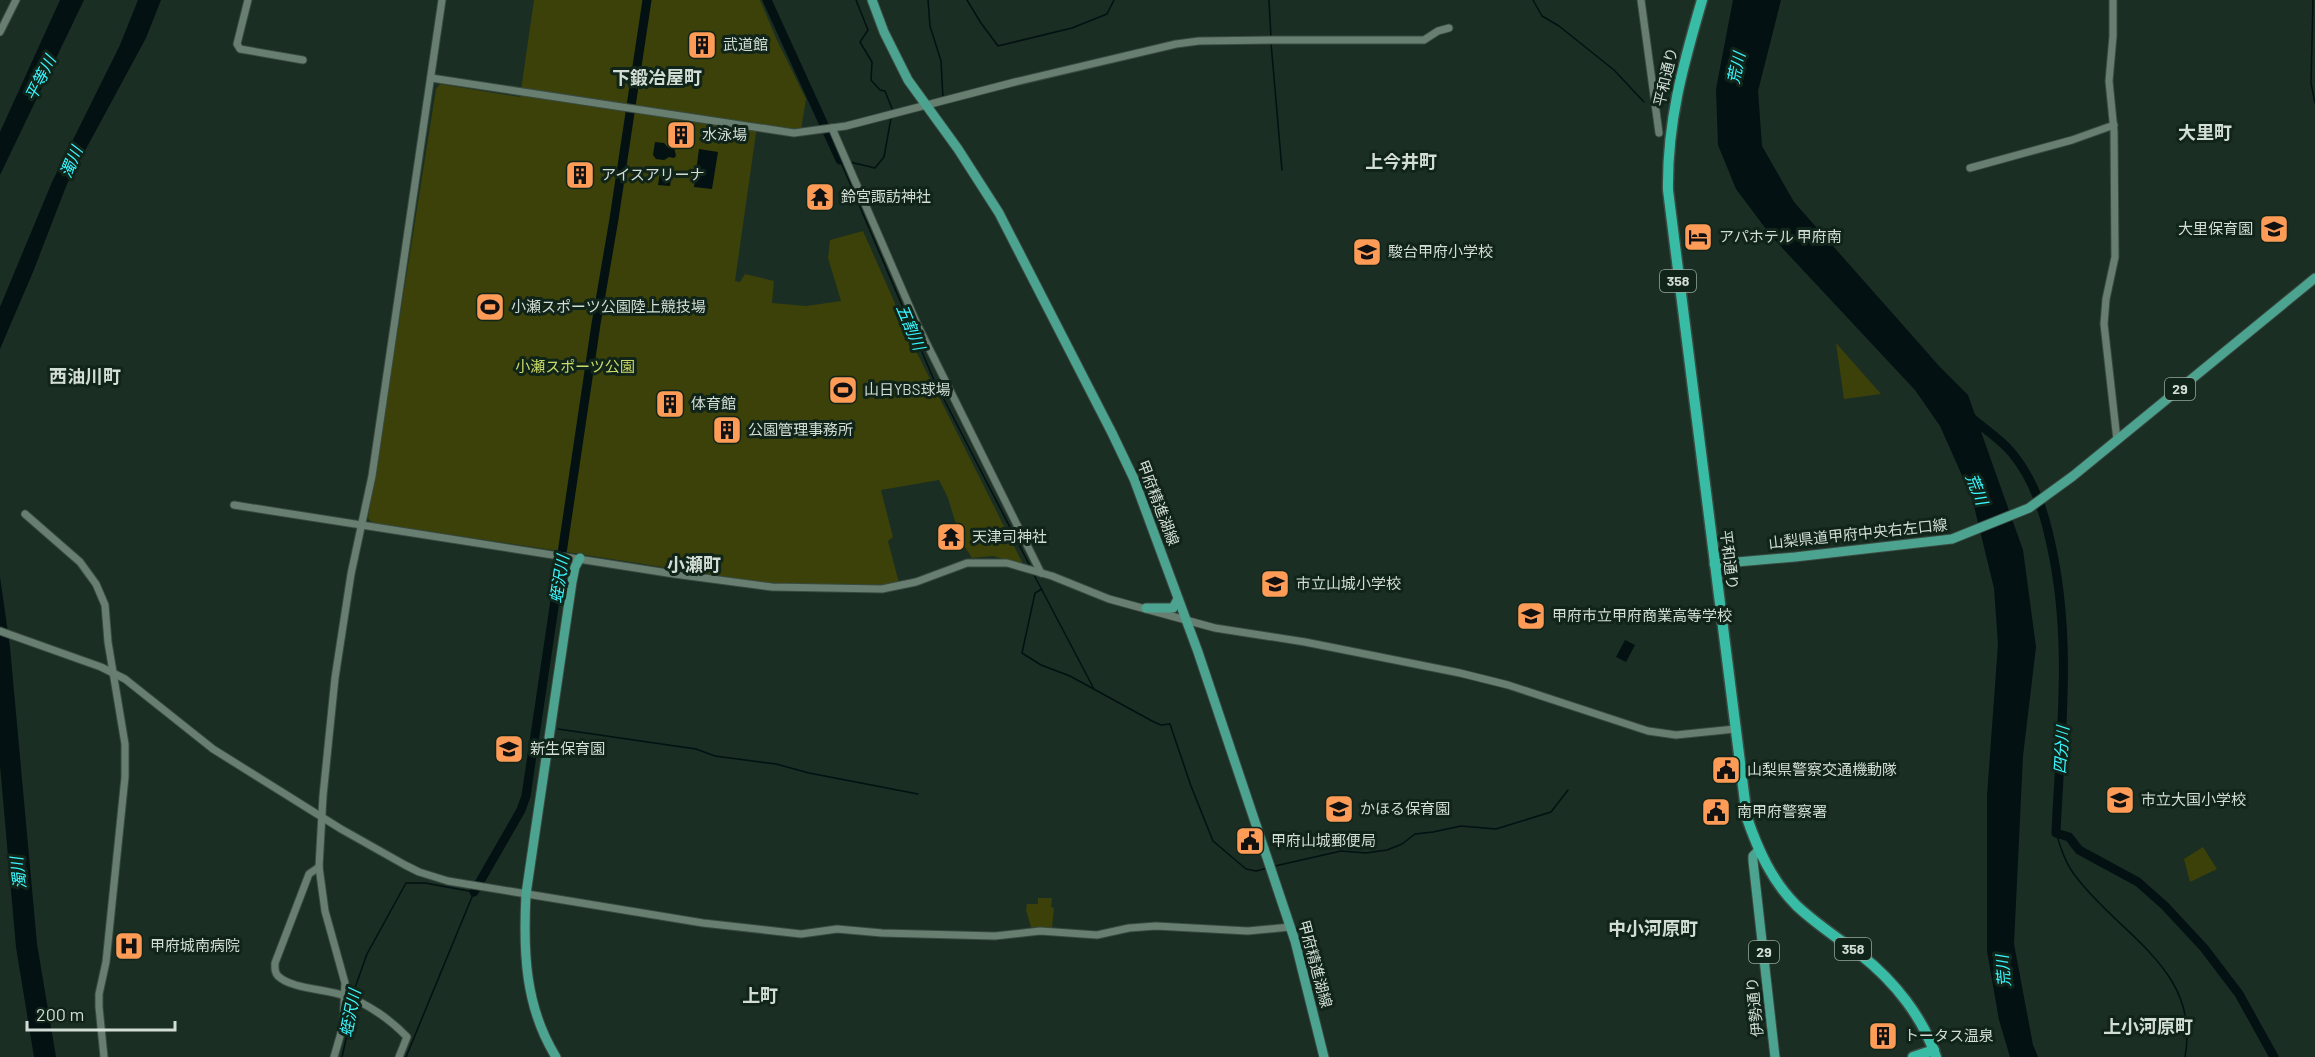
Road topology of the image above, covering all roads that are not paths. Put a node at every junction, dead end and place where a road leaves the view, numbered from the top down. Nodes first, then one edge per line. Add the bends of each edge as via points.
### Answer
1 (16, 0) edge
2 (248, 0) edge
3 (442, 0) edge
4 (872, 0) edge
5 (1641, 0) edge
6 (1702, 0) edge
7 (2113, 0) edge
8 (1449, 28) dead end
9 (0, 33) edge
10 (303, 60) dead end
11 (430, 78) junction
12 (925, 104) junction
13 (2114, 125) junction
14 (828, 129) junction
15 (1659, 133) dead end
16 (1970, 168) dead end
17 (2315, 278) edge
18 (2117, 440) junction
19 (234, 505) dead end
20 (25, 514) dead end
21 (362, 525) junction
22 (580, 558) junction
23 (1714, 564) junction
24 (1036, 571) junction
25 (1178, 599) junction
26 (1146, 608) junction
27 (1185, 619) junction
28 (0, 631) edge
29 (113, 673) junction
30 (1735, 729) junction
31 (321, 817) junction
32 (1759, 850) junction
33 (319, 867) junction
34 (526, 894) junction
35 (1290, 927) junction
36 (349, 997) junction
37 (1935, 1054) edge
38 (104, 1057) edge
39 (334, 1057) edge
40 (399, 1057) edge
41 (556, 1057) edge
42 (1324, 1057) edge
43 (1775, 1057) edge
44 (1913, 1057) edge

1 - 9 street
2 - 10 street via 237,44 240,49
3 - 11 street
4 - 12 main road, 甲府精進湖線 via 908,80
5 - 15 street
6 - 23 highway, 平和通り / 358 via 1677,88 1668,190
7 - 13 street via 2109,81
8 - 12 street via 1424,40 1176,44
11 - 14 street via 794,133
11 - 21 street
12 - 14 street
12 - 25 main road, 甲府精進湖線 via 988,194 1053,316 1122,453
13 - 16 street
13 - 18 street via 2115,257 2104,324
14 - 24 street
17 - 18 main road, 山梨県道甲府中央右左口線 / 29
18 - 23 main road, 山梨県道甲府中央右左口線 / 29 via 2029,508 1960,537
19 - 21 street
20 - 29 street via 80,562 96,584 105,605
21 - 22 street
21 - 31 street via 335,678
22 - 24 street via 725,582 812,589 903,586 967,563 1007,563
22 - 34 main road via 572,582
23 - 30 highway, 平和通り / 358
24 - 26 street via 1109,599
25 - 26 main road via 1173,608
25 - 27 main road, 甲府精進湖線
26 - 27 street
27 - 30 street via 1224,630 1305,642 1498,682 1648,731 1676,735
27 - 35 main road, 甲府精進湖線
28 - 29 street
29 - 31 street via 213,749
29 - 38 street via 125,744 125,777 106,962 99,994
30 - 32 highway, 平和通り / 358 via 1745,812
31 - 33 street
31 - 34 street via 418,872
32 - 37 highway, 平和通り / 358 via 1774,878 1797,905 1875,967 1903,997
32 - 43 main road, 伊勢通り / 29 via 1753,861
33 - 36 street via 325,911
33 - 36 street via 309,874 274,971 288,982
34 - 35 street via 729,927 801,934 837,929 995,936 1040,931 1105,934 1162,926 1248,931
34 - 41 main road via 526,976 535,1013
35 - 42 main road, 甲府精進湖線
36 - 39 street
36 - 40 street via 407,1037
37 - 44 highway

